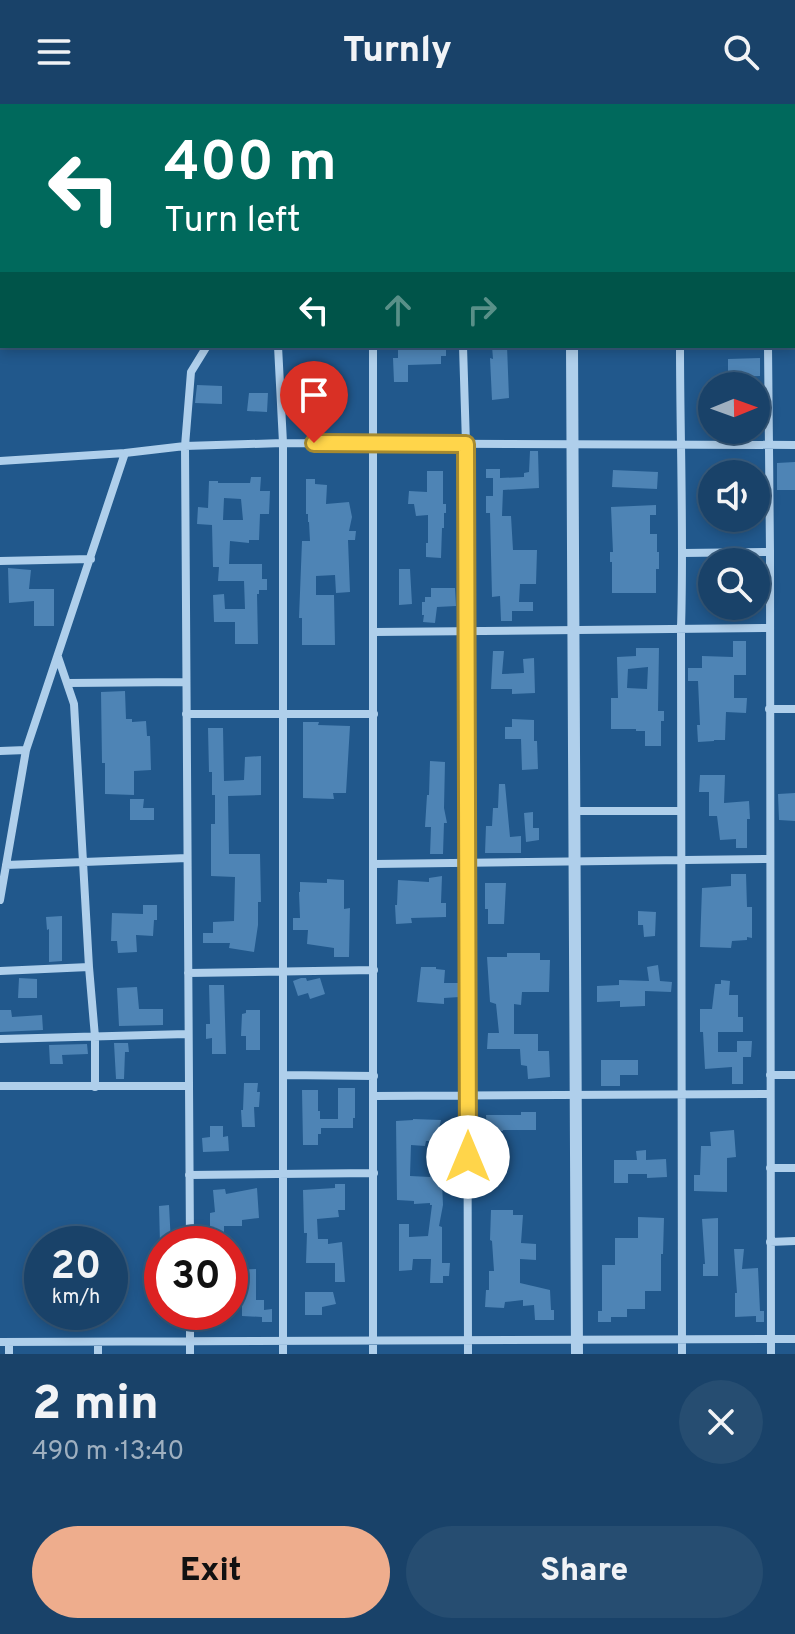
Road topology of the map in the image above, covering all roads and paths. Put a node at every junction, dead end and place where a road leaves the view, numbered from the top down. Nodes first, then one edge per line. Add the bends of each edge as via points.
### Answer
1 (206, 348) edge
2 (278, 348) edge
3 (373, 348) edge
4 (463, 348) edge
5 (572, 348) edge
6 (680, 348) edge
7 (768, 348) edge
8 (283, 443) junction
9 (374, 443) junction
10 (466, 444) junction
11 (574, 444) junction
12 (680, 444) junction
13 (769, 445) junction
14 (795, 445) edge
15 (185, 446) junction
16 (125, 453) junction
17 (0, 461) edge
18 (770, 548) edge
19 (683, 553) junction
20 (698, 553) edge
21 (91, 559) junction
22 (0, 561) edge
23 (770, 620) edge
24 (681, 628) junction
25 (770, 628) junction
26 (574, 630) junction
27 (374, 632) junction
28 (467, 632) junction
29 (58, 657) junction
30 (186, 682) junction
31 (68, 683) junction
32 (769, 709) junction
33 (795, 709) edge
34 (186, 714) junction
35 (283, 714) junction
36 (374, 714) junction
37 (26, 750) junction
38 (0, 751) edge
39 (575, 811) junction
40 (681, 811) junction
41 (187, 858) junction
42 (770, 859) junction
43 (681, 860) junction
44 (575, 861) junction
45 (83, 862) junction
46 (467, 863) junction
47 (374, 864) junction
48 (6, 865) junction
49 (0, 900) edge
50 (89, 967) junction
51 (374, 970) junction
52 (0, 971) edge
53 (283, 972) junction
54 (188, 973) junction
55 (187, 1034) junction
56 (95, 1037) junction
57 (0, 1039) edge
58 (283, 1075) junction
59 (770, 1075) junction
60 (795, 1075) edge
61 (374, 1076) junction
62 (0, 1086) edge
63 (188, 1086) junction
64 (95, 1087) junction
65 (770, 1094) junction
66 (574, 1095) junction
67 (681, 1095) junction
68 (374, 1096) junction
69 (467, 1096) junction
70 (770, 1168) junction
71 (795, 1168) edge
72 (374, 1173) junction
73 (283, 1174) junction
74 (189, 1175) junction
75 (190, 1226) edge
76 (795, 1241) edge
77 (770, 1242) junction
78 (190, 1330) edge
79 (468, 1339) junction
80 (577, 1339) junction
81 (682, 1339) junction
82 (771, 1339) junction
83 (795, 1339) edge
84 (283, 1340) junction
85 (373, 1340) junction
86 (190, 1341) junction
87 (5, 1342) edge
88 (98, 1342) junction
89 (9, 1354) edge
90 (98, 1354) edge
91 (190, 1354) edge
92 (283, 1354) edge
93 (373, 1354) edge
94 (468, 1354) edge
95 (577, 1354) edge
96 (682, 1354) edge
97 (771, 1354) edge

1 - 15 street via 191,372
2 - 8 street
3 - 9 street
4 - 10 street
5 - 11 street
6 - 12 street
7 - 13 street
8 - 9 street
8 - 15 street
8 - 35 street
9 - 10 street
9 - 27 street
10 - 11 street
10 - 28 street
11 - 12 street
11 - 26 street
12 - 13 street
12 - 19 street
13 - 14 street
13 - 18 street
15 - 16 street
15 - 30 street
16 - 17 street
16 - 21 street
19 - 20 street
19 - 24 street
21 - 22 street
21 - 29 street
23 - 25 street
24 - 25 street
24 - 26 street
24 - 40 street
25 - 32 street
26 - 28 street
26 - 39 street
27 - 28 street
27 - 36 street
28 - 46 street
29 - 31 street
29 - 37 street
30 - 31 street
30 - 34 street
31 - 45 street via 74,704
32 - 33 street
32 - 42 street
34 - 35 street
34 - 41 street
35 - 36 street
35 - 53 street
36 - 47 street
37 - 38 street
37 - 48 street
39 - 40 street
39 - 44 street
40 - 43 street
41 - 45 street
41 - 54 street
42 - 43 street
42 - 59 street
43 - 44 street
43 - 67 street
44 - 46 street
44 - 66 street
45 - 48 street
45 - 50 street
46 - 47 street
46 - 69 street
47 - 51 street
48 - 49 street
50 - 52 street
50 - 56 street
51 - 53 street
51 - 61 street
53 - 54 street
53 - 58 street
54 - 55 street
55 - 56 street
55 - 63 street
56 - 57 street
56 - 64 street
58 - 61 street
58 - 73 street
59 - 60 street
59 - 65 street
61 - 68 street
62 - 64 street
63 - 64 street
63 - 74 street
65 - 67 street
65 - 70 street
66 - 67 street
66 - 69 street
66 - 80 street
67 - 81 street
68 - 69 street
68 - 72 street
69 - 79 street
70 - 71 street
70 - 77 street
72 - 73 street
72 - 85 street
73 - 74 street
73 - 84 street
74 - 75 street
76 - 77 street
77 - 82 street
78 - 86 street
79 - 80 street
79 - 85 street
79 - 94 street
80 - 81 street
80 - 95 street
81 - 82 street
81 - 96 street
82 - 83 street
82 - 97 street
84 - 85 street
84 - 86 street
84 - 92 street
85 - 93 street
86 - 88 street
86 - 91 street
87 - 88 street
87 - 89 street
88 - 90 street

